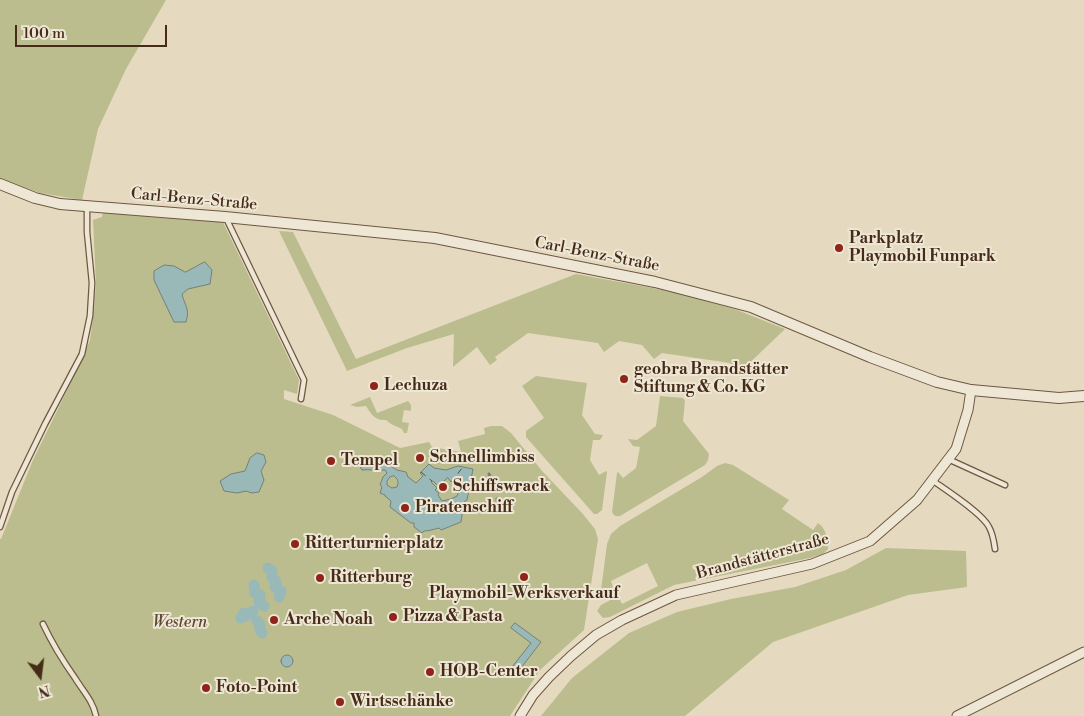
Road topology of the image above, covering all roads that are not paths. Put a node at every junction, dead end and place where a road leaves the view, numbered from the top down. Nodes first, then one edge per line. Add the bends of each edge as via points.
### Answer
1 (0, 184) edge
2 (87, 206) junction
3 (225, 217) junction
4 (971, 390) junction
5 (1084, 396) edge
6 (301, 399) dead end
7 (948, 459) junction
8 (932, 480) junction
9 (1005, 486) dead end
10 (0, 527) edge
11 (995, 549) dead end
12 (43, 624) dead end
13 (1084, 652) edge
14 (96, 716) edge
15 (520, 716) edge
16 (957, 716) edge

1 - 2 street, Carl-Benz-Straße via 35,198
2 - 3 street, Carl-Benz-Straße
2 - 10 lane via 92,283 90,316 82,354 12,492
3 - 4 street, Carl-Benz-Straße via 435,238 655,282 751,307 870,357 937,382
3 - 6 lane via 304,380
4 - 5 street, Carl-Benz-Straße via 1059,398
4 - 7 street, Brandstätterstraße via 956,449
7 - 8 street, Brandstätterstraße
7 - 9 lane
8 - 11 lane via 983,518 993,536
8 - 15 street, Brandstätterstraße via 917,500 870,541 812,564 676,596 622,620 596,635 571,656 543,683
12 - 14 lane via 87,694
13 - 16 street

